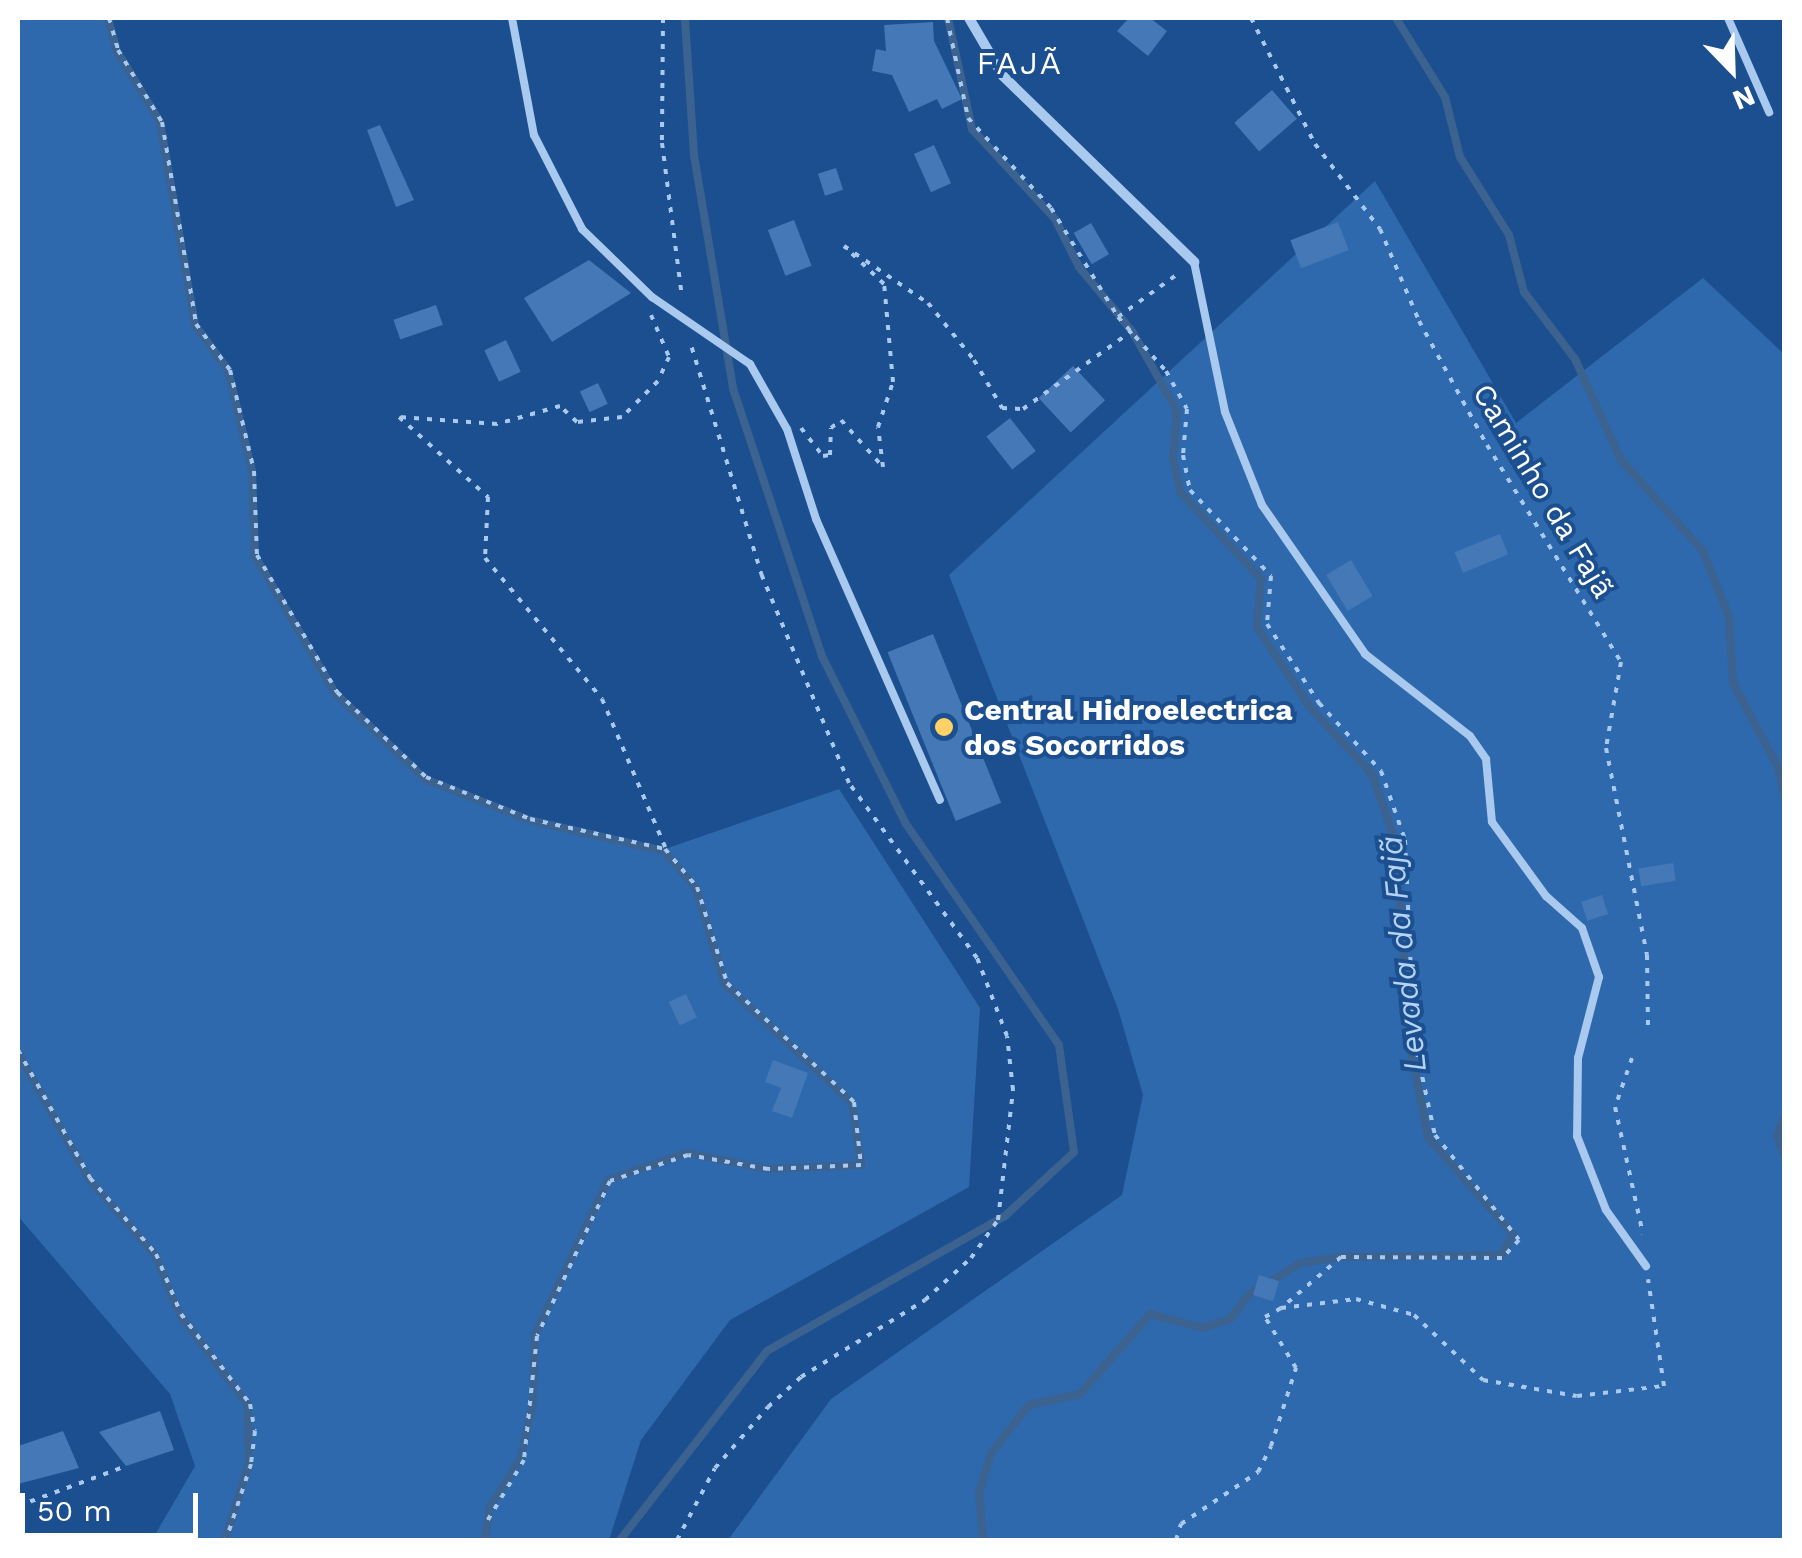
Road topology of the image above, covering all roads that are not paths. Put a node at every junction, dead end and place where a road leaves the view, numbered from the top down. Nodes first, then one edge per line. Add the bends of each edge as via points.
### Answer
1 (512, 18) edge
2 (969, 18) edge
3 (1728, 18) edge
4 (1769, 112) dead end
5 (1194, 262) joint
6 (940, 800) dead end
7 (1646, 1266) road end

1 - 6 lane, bridge via 534,135 582,229 652,297 750,364 786,429
2 - 5 street via 1002,76
3 - 4 lane
5 - 7 lane via 1225,412 1262,506 1366,654 1470,736 1486,759 1492,822 1546,896 1582,928 1599,977 1578,1058 1577,1136 1606,1210

